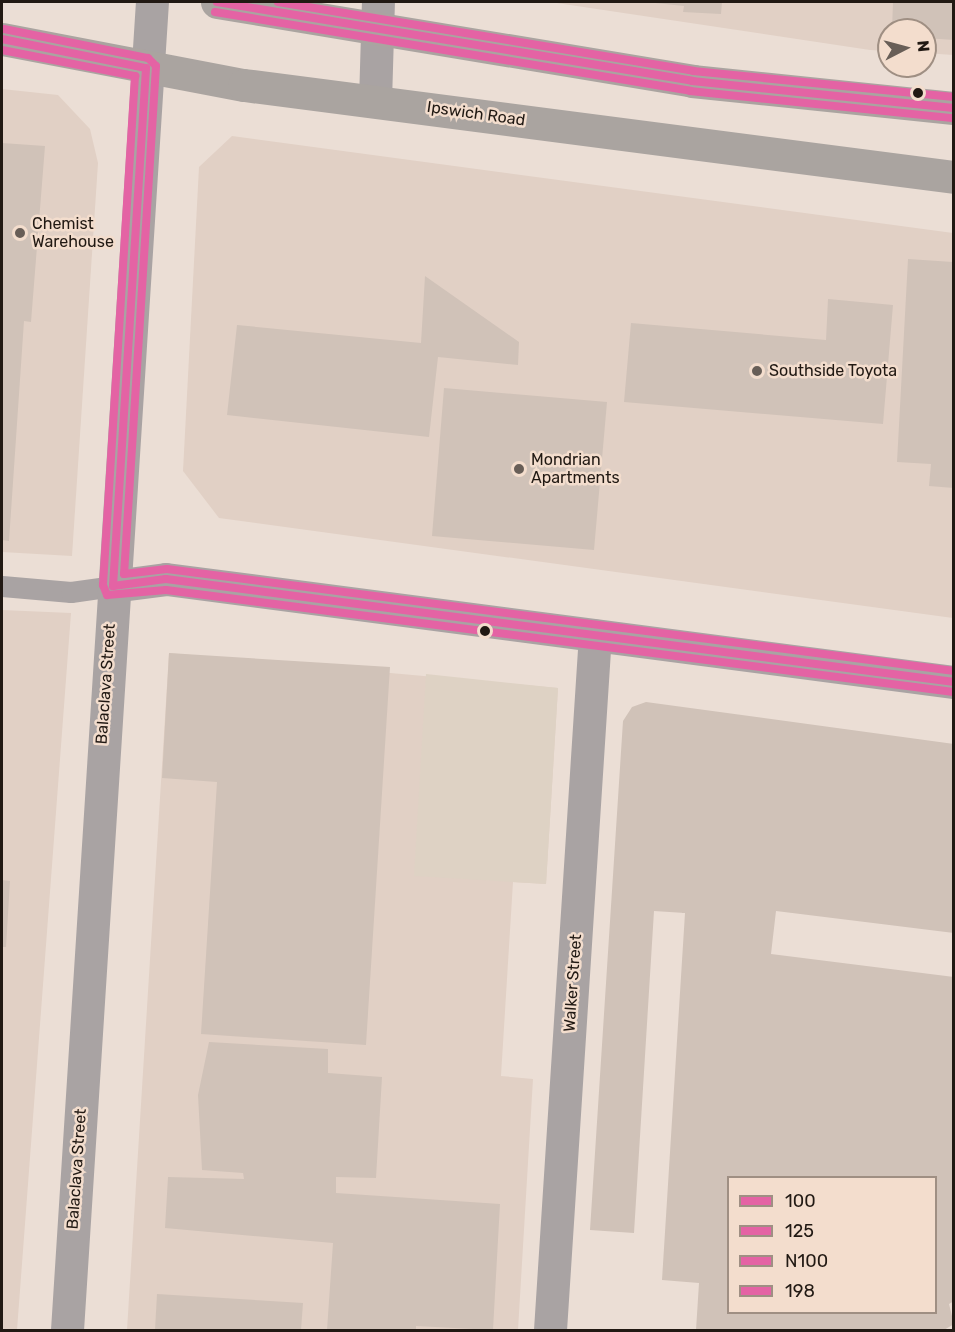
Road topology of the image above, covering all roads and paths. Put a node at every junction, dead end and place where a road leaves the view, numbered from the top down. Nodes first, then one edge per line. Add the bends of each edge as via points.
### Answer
1 (152, 2) edge
2 (217, 2) edge
3 (378, 16) edge
4 (2, 39) edge
5 (146, 68) junction
6 (375, 101) junction
7 (954, 108) edge
8 (954, 177) edge
9 (2, 586) edge
10 (112, 586) junction
11 (595, 635) junction
12 (954, 682) edge
13 (67, 1330) edge
14 (550, 1330) edge

1 - 5 street, Balaclava Street
2 - 3 highway
3 - 6 street
3 - 7 highway via 692,81
4 - 5 highway, Ipswich Road
5 - 6 highway, Ipswich Road
5 - 10 street, Balaclava Street
6 - 8 highway, Ipswich Road
9 - 10 lane via 71,592
10 - 11 street via 166,579
10 - 13 street, Balaclava Street
11 - 12 street
11 - 14 street, Walker Street

